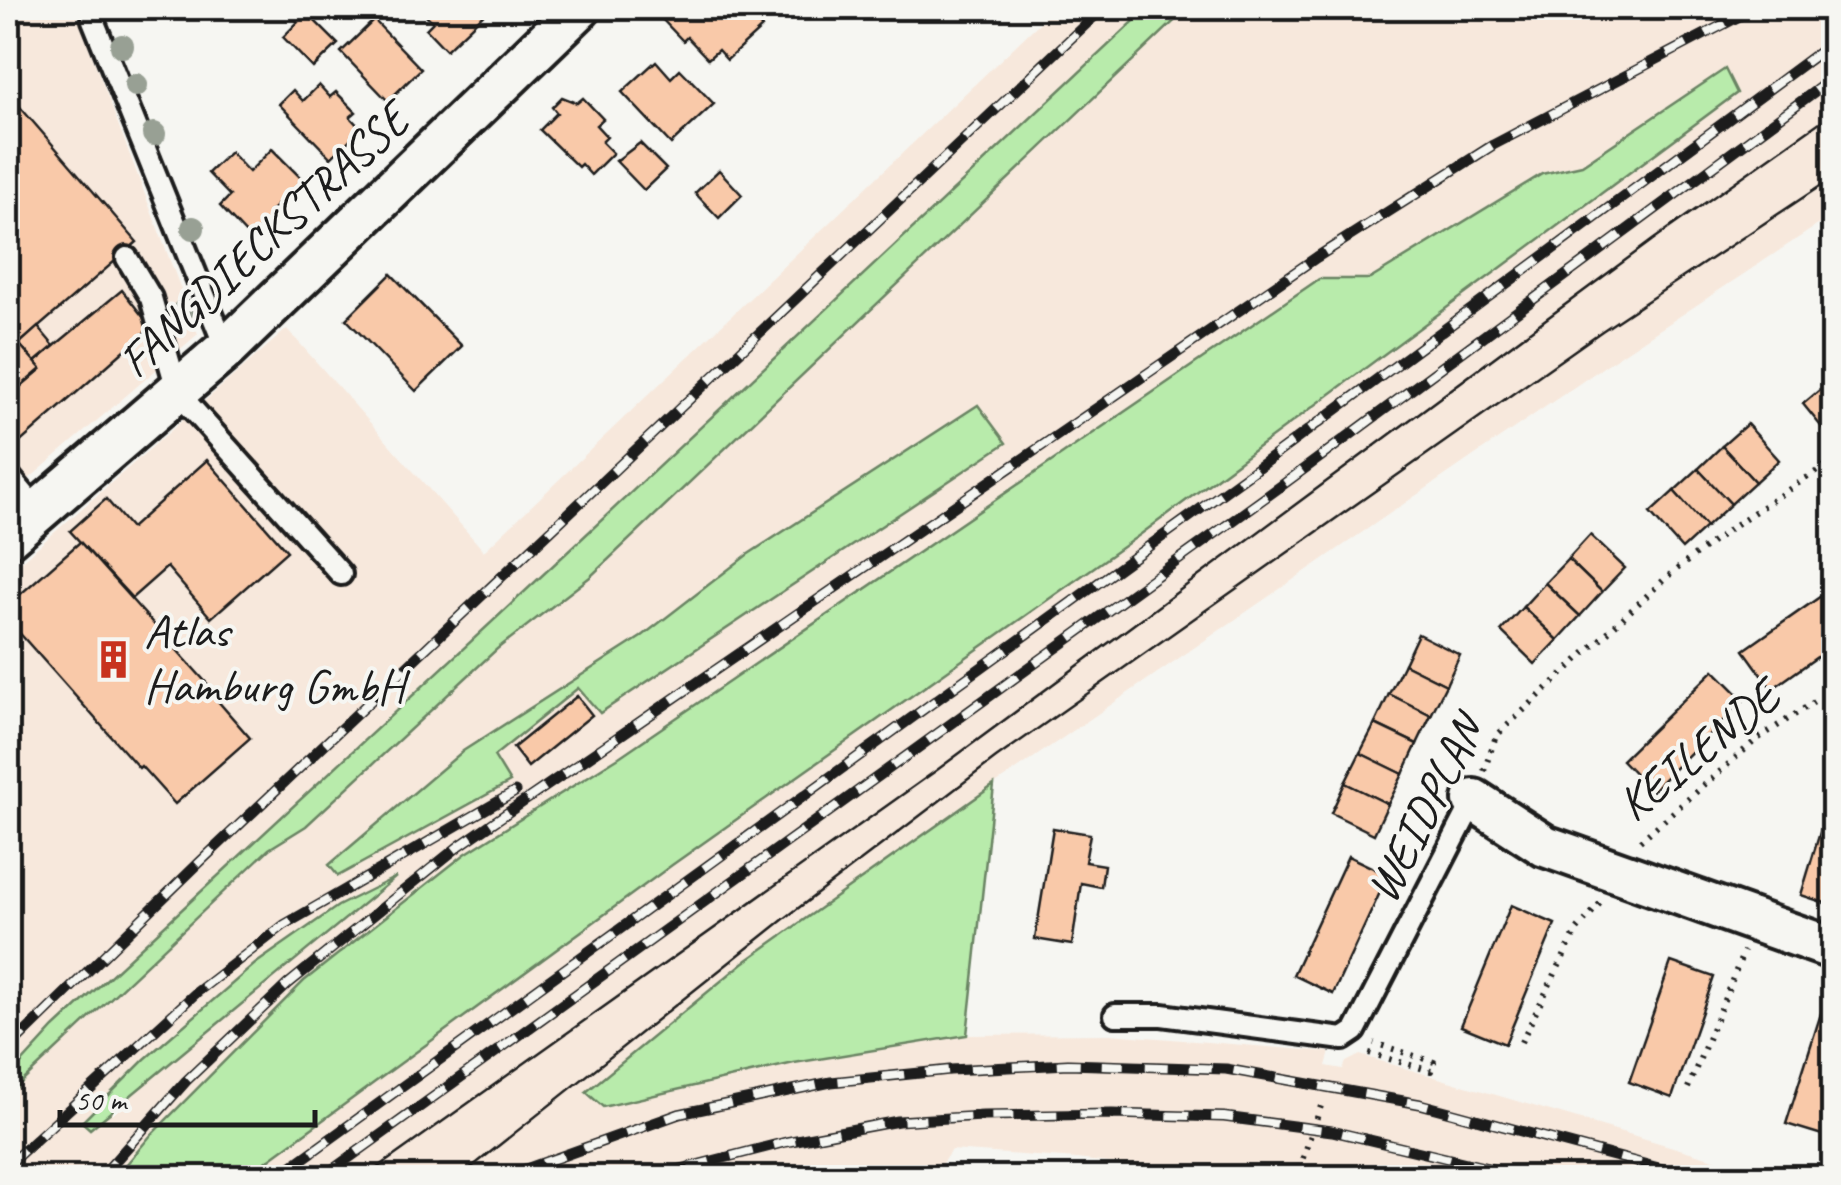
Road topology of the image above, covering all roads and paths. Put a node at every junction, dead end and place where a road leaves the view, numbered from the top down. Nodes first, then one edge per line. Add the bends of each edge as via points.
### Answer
1 (97, 8) edge
2 (580, 8) edge
3 (127, 258) dead end
4 (226, 350) junction
5 (178, 393) junction
6 (1834, 460) edge
7 (8, 475) edge
8 (38, 511) junction
9 (8, 537) edge
10 (341, 574) dead end
11 (1834, 689) edge
12 (1474, 800) junction
13 (1617, 871) junction
14 (1756, 922) junction
15 (1834, 949) edge
16 (1115, 1015) dead end
17 (1356, 1040) junction
18 (1521, 1042) dead end
19 (1688, 1088) dead end
20 (1322, 1104) dead end
21 (1296, 1178) edge

1 - 4 lane via 93,20
2 - 4 street, FANGDIECKSTRASSE
3 - 5 lane via 151,298
4 - 5 street, FANGDIECKSTRASSE
5 - 8 street, FANGDIECKSTRASSE
5 - 10 lane
6 - 12 path, WEIDPLAN via 1668,576 1496,736
7 - 8 lane
8 - 9 street, FANGDIECKSTRASSE
11 - 13 path, KEILENDE via 1756,740
12 - 13 street via 1545,846
12 - 17 lane, WEIDPLAN
13 - 14 street
13 - 18 path, KEILENDE via 1577,930
14 - 15 street
14 - 19 path
16 - 17 lane
17 - 17 path via 1431,1071 1434,1062
20 - 21 path

